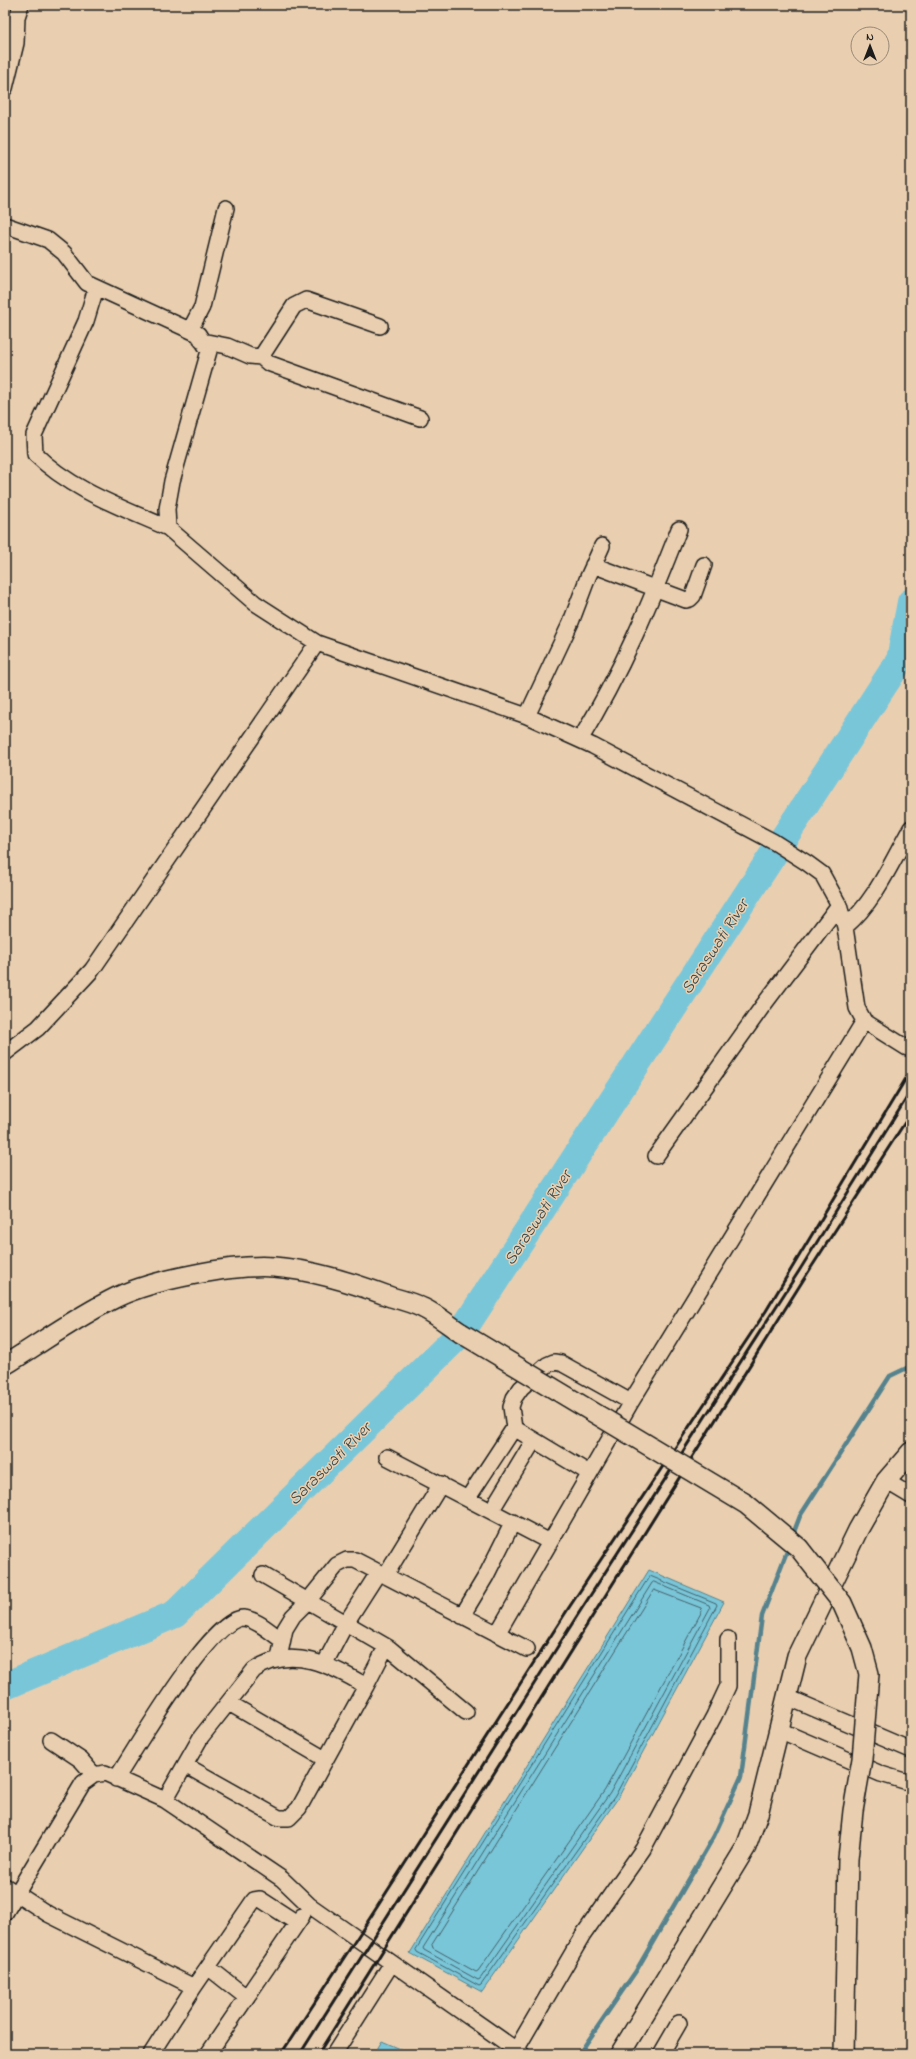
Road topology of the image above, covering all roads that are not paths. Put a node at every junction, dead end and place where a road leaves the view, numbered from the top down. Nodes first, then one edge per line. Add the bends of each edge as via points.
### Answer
1 (21, 5) edge
2 (5, 88) edge
3 (226, 208) dead end
4 (5, 225) edge
5 (96, 288) junction
6 (380, 326) dead end
7 (190, 330) junction
8 (202, 341) junction
9 (262, 358) junction
10 (420, 418) dead end
11 (168, 528) junction
12 (679, 529) dead end
13 (602, 546) dead end
14 (593, 565) junction
15 (704, 565) dead end
16 (656, 588) junction
17 (317, 643) junction
18 (528, 716) junction
19 (580, 740) junction
20 (911, 828) edge
21 (839, 905) junction
22 (845, 927) junction
23 (864, 1021) junction
24 (907, 1048) dead end
25 (5, 1053) edge
26 (656, 1156) dead end
27 (5, 1365) edge
28 (631, 1402) junction
29 (514, 1428) junction
30 (534, 1440) junction
31 (911, 1452) edge
32 (387, 1458) dead end
33 (589, 1473) junction
34 (886, 1481) junction
35 (441, 1484) junction
36 (911, 1496) edge
37 (468, 1498) junction
38 (491, 1511) junction
39 (513, 1522) junction
40 (550, 1542) junction
41 (381, 1574) junction
42 (263, 1575) dead end
43 (307, 1602) junction
44 (462, 1616) junction
45 (346, 1624) junction
46 (497, 1634) junction
47 (728, 1639) dead end
48 (282, 1640) junction
49 (386, 1646) junction
50 (527, 1649) dead end
51 (279, 1658) junction
52 (325, 1664) junction
53 (366, 1686) junction
54 (787, 1697) junction
55 (228, 1703) junction
56 (466, 1712) dead end
57 (779, 1730) junction
58 (51, 1740) dead end
59 (911, 1750) edge
60 (325, 1759) junction
61 (185, 1765) junction
62 (94, 1775) junction
63 (116, 1778) junction
64 (911, 1783) edge
65 (165, 1800) junction
66 (11, 1890) edge
67 (310, 1905) junction
68 (5, 1913) edge
69 (297, 1923) junction
70 (392, 1963) junction
71 (208, 1967) junction
72 (194, 1987) junction
73 (246, 1997) junction
74 (679, 2023) dead end
75 (515, 2052) edge
76 (151, 2054) edge
77 (208, 2054) edge
78 (334, 2054) edge
79 (620, 2054) edge
80 (661, 2054) edge
81 (844, 2054) edge

1 - 2 street via 17,17 16,43
3 - 7 street via 202,307
4 - 5 street via 48,240 64,253 87,283
5 - 7 street
5 - 11 street via 86,321 34,435 35,454 46,465 82,488
6 - 9 street via 306,300 294,306
7 - 8 street via 198,334
8 - 9 street via 227,346
8 - 11 street via 209,351 172,481 166,509
9 - 10 street via 268,363
11 - 17 street via 255,604
12 - 16 street
13 - 14 street
14 - 16 street
14 - 18 street via 571,622
15 - 16 street via 698,586 690,599 686,600
16 - 19 street via 604,701
17 - 18 street
17 - 25 street via 92,970 38,1028
18 - 19 street
19 - 21 street via 774,842 808,863 822,874
20 - 22 street via 871,899
21 - 22 street
21 - 26 street via 762,1007
22 - 23 street via 857,1008
23 - 24 street
23 - 28 street
27 - 81 street, bridge via 80,1317 118,1297 160,1282 202,1273 251,1268 273,1267 316,1274 423,1308 746,1504 799,1548 842,1603 862,1648 869,1674 862,1759 848,1859
28 - 29 street via 561,1363 554,1362 528,1381 514,1398 511,1407
28 - 33 street
29 - 30 street
29 - 37 street
30 - 33 street
30 - 38 street
31 - 34 street
32 - 35 street
33 - 40 street
34 - 36 street
34 - 54 street via 858,1530 797,1656
35 - 37 street
35 - 41 street
37 - 38 street
38 - 39 street
39 - 40 street
39 - 44 street via 486,1576
40 - 46 street
41 - 43 street via 355,1560 346,1560 337,1565
41 - 44 street
41 - 45 street
42 - 43 street
43 - 45 street
43 - 48 street via 284,1629
44 - 46 street
45 - 49 street
45 - 52 street
46 - 50 street
47 - 75 street via 728,1686 714,1716 642,1849 583,1935
48 - 51 street
48 - 63 street via 252,1620 241,1618 232,1621 215,1634 185,1672
49 - 53 street
49 - 56 street
51 - 52 street
51 - 55 street via 254,1670
52 - 53 street
53 - 60 street
54 - 57 street
54 - 59 street
55 - 60 street
55 - 61 street via 201,1737
57 - 64 street via 881,1774
57 - 79 street via 758,1814 746,1847
58 - 62 street via 81,1760
60 - 61 street via 299,1808 289,1818 279,1818
61 - 65 street
62 - 63 street via 104,1773
62 - 66 street via 83,1783
63 - 65 street
65 - 67 street via 282,1879
66 - 68 street
66 - 72 street via 48,1914
67 - 69 street
67 - 70 street
69 - 71 street via 260,1899 254,1900
69 - 73 street
70 - 75 street
70 - 78 street
71 - 72 street
71 - 73 street
72 - 76 street
73 - 77 street
74 - 80 street

